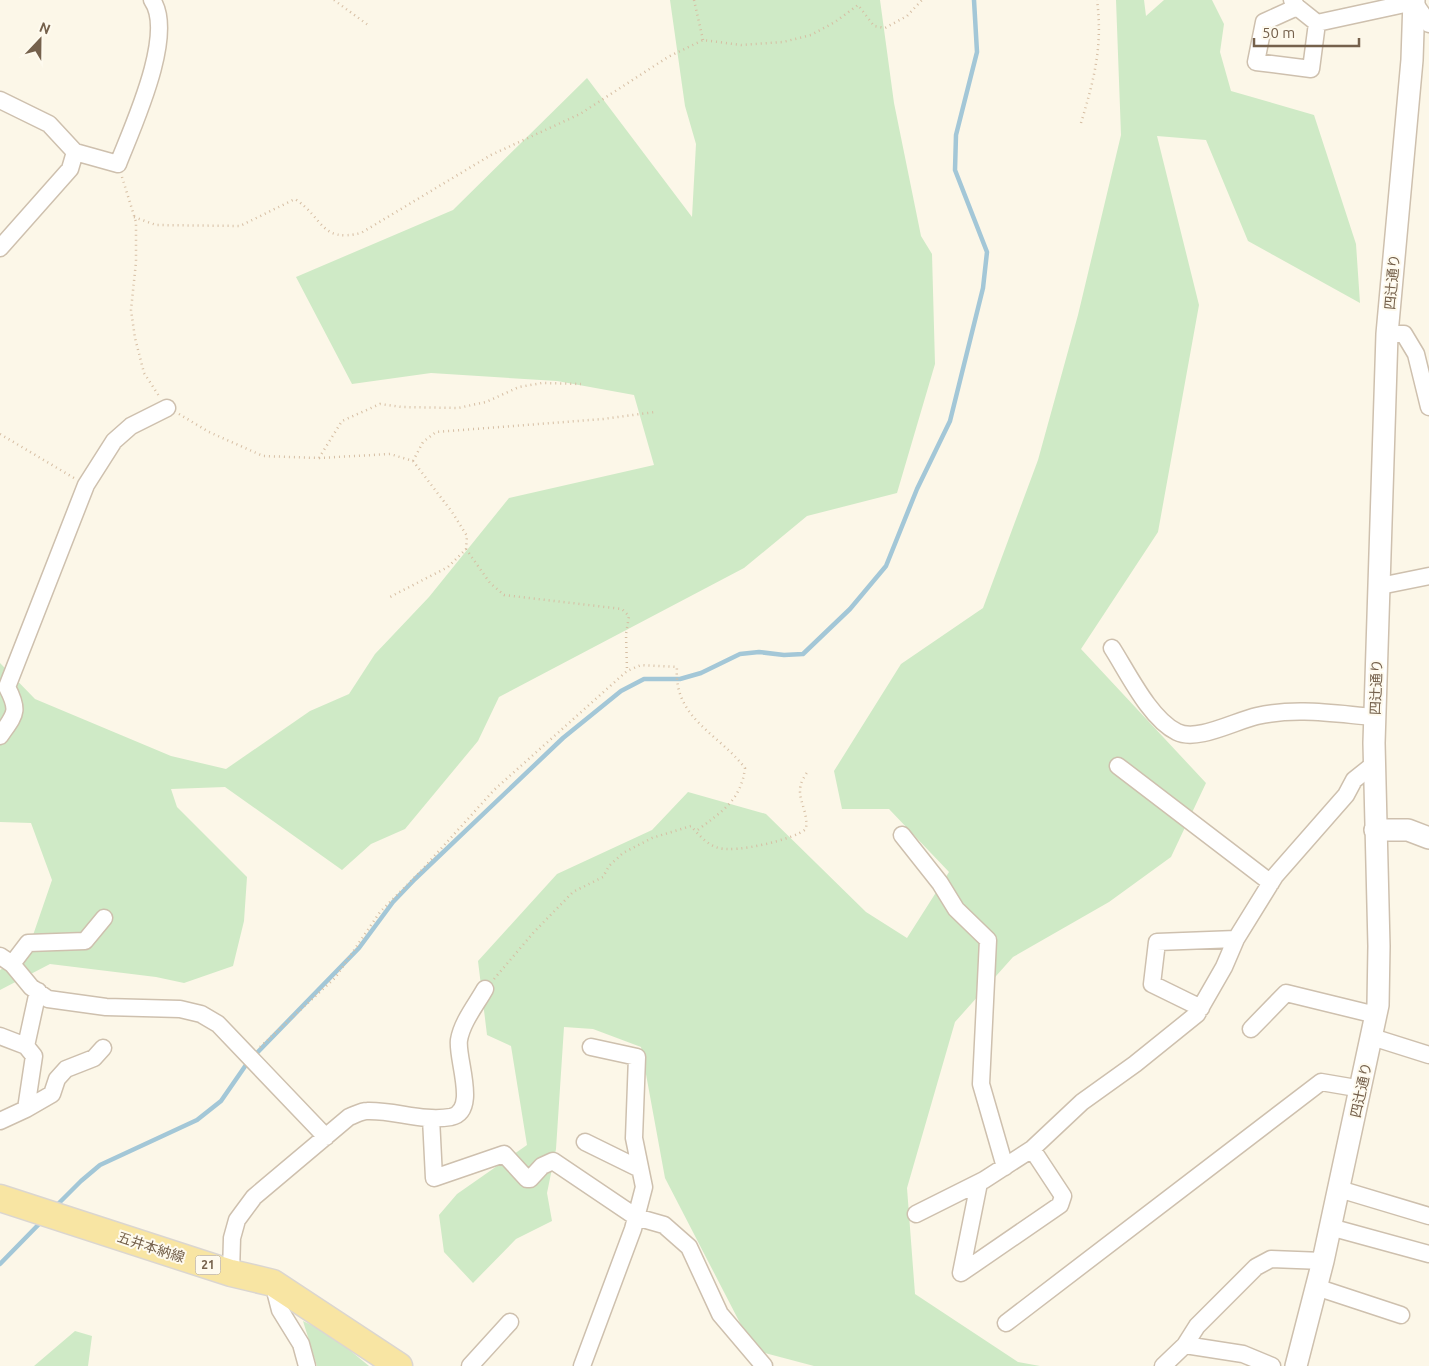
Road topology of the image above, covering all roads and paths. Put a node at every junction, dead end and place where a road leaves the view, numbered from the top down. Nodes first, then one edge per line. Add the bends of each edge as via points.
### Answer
1 (152, 0) edge
2 (334, 0) edge
3 (694, 0) edge
4 (922, 0) edge
5 (1097, 0) edge
6 (1414, 1) edge
7 (1294, 3) edge
8 (1317, 23) junction
9 (1429, 24) edge
10 (368, 25) dead end
11 (703, 40) junction
12 (0, 100) edge
13 (1081, 123) dead end
14 (76, 152) junction
15 (118, 164) junction
16 (134, 218) junction
17 (0, 248) edge
18 (1388, 334) junction
19 (581, 384) dead end
20 (1429, 407) edge
21 (167, 408) junction
22 (656, 412) dead end
23 (0, 434) edge
24 (319, 458) junction
25 (412, 461) junction
26 (86, 486) junction
27 (466, 549) junction
28 (1429, 576) edge
29 (1380, 586) junction
30 (388, 598) dead end
31 (1112, 648) dead end
32 (627, 671) junction
33 (1375, 717) junction
34 (0, 736) edge
35 (1374, 764) junction
36 (1118, 766) dead end
37 (809, 770) dead end
38 (1375, 830) junction
39 (696, 832) junction
40 (902, 835) dead end
41 (1429, 838) edge
42 (1271, 883) junction
43 (104, 918) dead end
44 (1236, 939) junction
45 (6, 960) edge
46 (485, 989) joint
47 (38, 991) junction
48 (1201, 1008) junction
49 (1376, 1015) junction
50 (1251, 1029) dead end
51 (0, 1036) edge
52 (1372, 1037) junction
53 (26, 1046) junction
54 (591, 1047) dead end
55 (103, 1048) dead end
56 (245, 1052) junction
57 (1429, 1056) edge
58 (1362, 1089) junction
59 (26, 1109) junction
60 (431, 1118) junction
61 (0, 1121) edge
62 (326, 1137) junction
63 (584, 1142) dead end
64 (1032, 1149) junction
65 (1005, 1167) junction
66 (640, 1168) junction
67 (980, 1182) junction
68 (1338, 1189) junction
69 (0, 1198) edge
70 (916, 1214) dead end
71 (1429, 1216) edge
72 (636, 1217) junction
73 (1330, 1227) junction
74 (1429, 1254) edge
75 (1323, 1260) junction
76 (231, 1272) junction
77 (273, 1283) junction
78 (1316, 1287) junction
79 (1401, 1315) dead end
80 (510, 1322) dead end
81 (1006, 1323) dead end
82 (1185, 1345) junction
83 (307, 1366) edge
84 (399, 1366) edge
85 (470, 1366) edge
86 (582, 1366) edge
87 (764, 1366) edge
88 (1163, 1366) edge
89 (1272, 1366) edge
90 (1296, 1366) edge

1 - 15 street via 158,9 158,48 145,97
2 - 10 path
3 - 11 path
4 - 11 path via 907,16 885,28 874,26 858,5 811,35 783,42 741,45
5 - 13 path via 1101,27 1099,51
6 - 8 street
6 - 9 street
6 - 18 street, 四辻通り via 1412,60
7 - 8 street
7 - 8 street via 1264,22 1256,62 1311,69
11 - 16 path via 668,57 580,114 491,155 361,233 335,236 323,227 309,208 295,199 240,226 156,225
12 - 14 street via 49,124
14 - 15 street
14 - 17 street via 70,170
15 - 16 path
16 - 21 path via 136,262 131,310 135,338 144,373
18 - 20 street via 1404,334 1416,354
18 - 29 street, 四辻通り
19 - 24 path via 542,383 519,387 486,402 458,408 380,404 342,421
21 - 24 path via 209,432 263,456
21 - 26 street via 131,426 114,441
22 - 25 path via 436,432 423,442
23 - 26 path
24 - 25 path via 390,454
25 - 27 path via 467,536
26 - 34 street via 7,687 16,705 15,714
27 - 30 path via 448,567
27 - 32 path via 490,583 504,595 622,610 629,616
28 - 29 street
29 - 33 street, 四辻通り
31 - 33 street via 1161,722 1178,733 1198,736 1255,716 1286,710
32 - 39 path via 641,665 677,667 675,685 686,709 745,768 743,785 734,801
32 - 56 path via 494,790 380,912 335,978 254,1052
33 - 35 street, 四辻通り
35 - 38 street, 四辻通り
35 - 42 street via 1354,780 1346,795
36 - 42 street
37 - 39 path via 798,794 807,820 806,829 800,834 785,840 726,850 708,843
38 - 41 street via 1408,830
38 - 49 street, 四辻通り via 1379,946
39 - 46 path via 691,826 652,838 623,852 603,877 573,892
40 - 65 street via 956,909 988,940 981,1084
42 - 44 street
43 - 45 street via 85,941 28,943
44 - 48 street
44 - 48 street via 1157,942 1152,984
45 - 47 street
46 - 60 street via 466,1020 459,1041 466,1095 461,1110 456,1116
47 - 53 street
47 - 56 street via 48,999 106,1007 180,1009 202,1014 218,1024
48 - 64 street via 1135,1064 1082,1102
49 - 50 street via 1286,993
49 - 52 street, 四辻通り
51 - 53 street
52 - 57 street
52 - 58 street, 四辻通り
53 - 59 street via 34,1056
54 - 66 street via 637,1057 634,1138
55 - 59 street via 94,1058 66,1069 57,1079 52,1094
56 - 62 street
58 - 68 street, 四辻通り
58 - 81 street via 1321,1082
59 - 61 street
60 - 62 street via 366,1110 349,1117
60 - 72 street via 434,1178 504,1154 530,1179 542,1166 553,1161
62 - 76 street via 254,1197 237,1220 232,1238
63 - 66 street
64 - 65 street
64 - 67 street via 1063,1196 1060,1204 961,1273
65 - 67 street
66 - 72 street via 644,1187
67 - 70 street
68 - 71 street
68 - 73 street, 四辻通り
69 - 76 main road, 五井本納線 / 21
72 - 86 street
72 - 87 street via 664,1225 688,1247 720,1314
73 - 74 street
73 - 75 street, 四辻通り
75 - 78 street, 四辻通り
75 - 82 street via 1271,1259 1256,1267 1197,1326
76 - 77 main road, 五井本納線 / 21
77 - 83 street via 280,1310 301,1344
77 - 84 main road, 五井本納線 / 21
78 - 79 street
78 - 90 street, 四辻通り
80 - 85 street
82 - 88 street
82 - 89 street via 1243,1354

